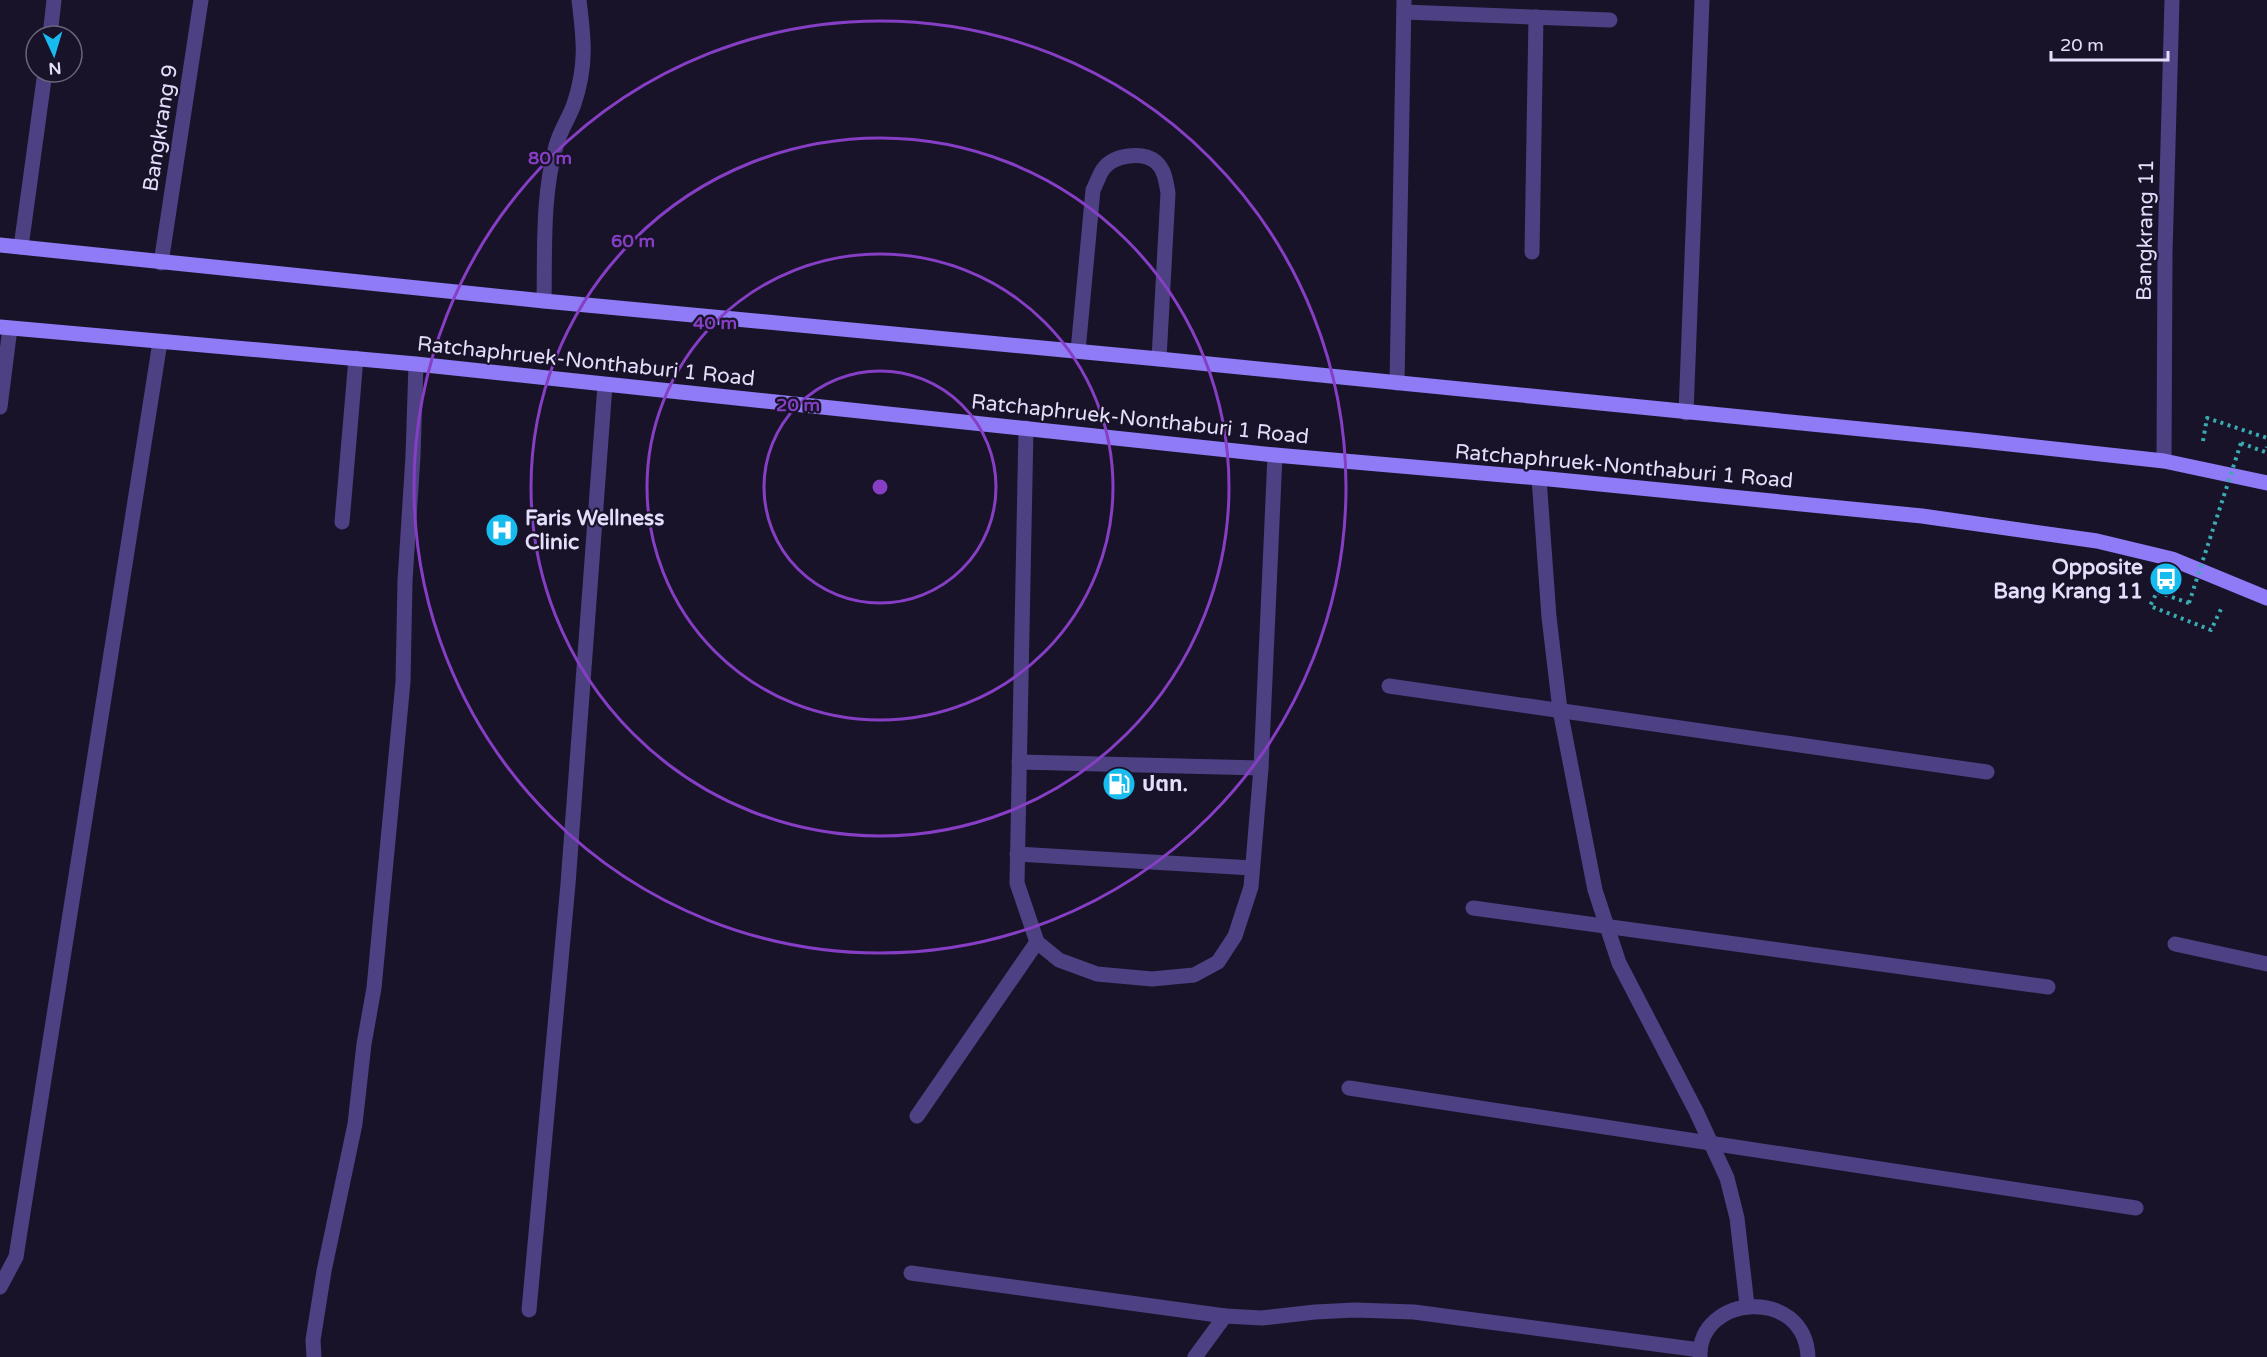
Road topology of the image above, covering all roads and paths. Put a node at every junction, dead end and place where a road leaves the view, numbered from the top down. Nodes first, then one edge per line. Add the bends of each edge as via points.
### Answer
1 (54, 0) edge
2 (201, 0) edge
3 (579, 0) edge
4 (1702, 0) edge
5 (2172, 0) edge
6 (1404, 6) edge
7 (1536, 17) junction
8 (1610, 20) dead end
9 (51, 24) edge
10 (43, 84) edge
11 (0, 245) edge
12 (21, 247) junction
13 (1532, 252) dead end
14 (161, 263) junction
15 (544, 301) junction
16 (5, 327) edge
17 (160, 342) junction
18 (1077, 351) junction
19 (356, 358) junction
20 (1159, 359) junction
21 (416, 364) junction
22 (1396, 383) junction
23 (605, 385) junction
24 (0, 407) edge
25 (1686, 413) junction
26 (2207, 418) dead end
27 (1026, 428) junction
28 (2267, 438) edge
29 (2267, 447) edge
30 (1275, 455) junction
31 (2164, 461) junction
32 (1539, 478) junction
33 (2267, 483) edge
34 (342, 522) dead end
35 (2267, 598) edge
36 (2211, 630) dead end
37 (1389, 686) dead end
38 (1560, 710) junction
39 (1019, 762) junction
40 (1261, 768) junction
41 (1987, 772) dead end
42 (1017, 854) junction
43 (1252, 868) junction
44 (1473, 908) dead end
45 (1607, 926) junction
46 (1037, 942) junction
47 (2175, 944) dead end
48 (2267, 964) edge
49 (2048, 987) dead end
50 (1349, 1088) dead end
51 (917, 1116) dead end
52 (1710, 1143) junction
53 (2136, 1208) dead end
54 (911, 1273) dead end
55 (0, 1287) edge
56 (1747, 1305) junction
57 (529, 1310) dead end
58 (1225, 1316) junction
59 (1700, 1354) edge
60 (314, 1357) edge
61 (1195, 1357) edge
62 (1808, 1357) edge

1 - 9 street
2 - 14 street, Bangkrang 9
3 - 15 street via 585,42 583,73 556,145 546,193
4 - 25 street
5 - 31 street, Bangkrang 11
6 - 7 street
6 - 22 street
7 - 8 street
7 - 13 street
10 - 12 street
11 - 12 main road
12 - 14 main road
14 - 15 main road
15 - 18 main road
16 - 17 main road, Ratchaphruek-Nonthaburi 1 Road
16 - 24 street
17 - 19 main road, Ratchaphruek-Nonthaburi 1 Road
17 - 55 street via 16,1257
18 - 20 main road
18 - 20 street via 1093,190 1112,161 1142,156 1156,162 1164,173 1168,193
19 - 21 main road, Ratchaphruek-Nonthaburi 1 Road
19 - 34 street
20 - 22 main road
21 - 23 main road, Ratchaphruek-Nonthaburi 1 Road
21 - 60 street via 403,682 374,988 355,1124 324,1270
22 - 25 main road
23 - 27 main road, Ratchaphruek-Nonthaburi 1 Road
23 - 57 street via 568,884
25 - 31 main road
26 - 28 path
27 - 30 main road, Ratchaphruek-Nonthaburi 1 Road
27 - 39 street
29 - 36 path, bridge via 2265,452 2241,443 2189,603 2157,592 2150,606
30 - 32 main road, Ratchaphruek-Nonthaburi 1 Road
30 - 40 street
31 - 33 main road
32 - 35 main road, Ratchaphruek-Nonthaburi 1 Road via 1922,516 2097,541 2172,560
32 - 38 street
37 - 38 street
38 - 41 street
38 - 45 street via 1595,890
39 - 40 street
39 - 42 street
40 - 43 street
42 - 43 street
42 - 46 street via 1017,883
43 - 46 street via 1251,887 1234,936 1218,962 1194,975 1152,980 1097,974 1059,960
44 - 45 street
45 - 49 street
45 - 52 street via 1619,963
46 - 51 street
47 - 48 street
50 - 52 street
52 - 53 street
52 - 56 street via 1727,1178 1737,1218
54 - 58 street
56 - 59 street via 1725,1313 1709,1329
56 - 62 street via 1785,1314 1799,1328
58 - 59 street via 1262,1318 1355,1310 1414,1312
58 - 61 street

